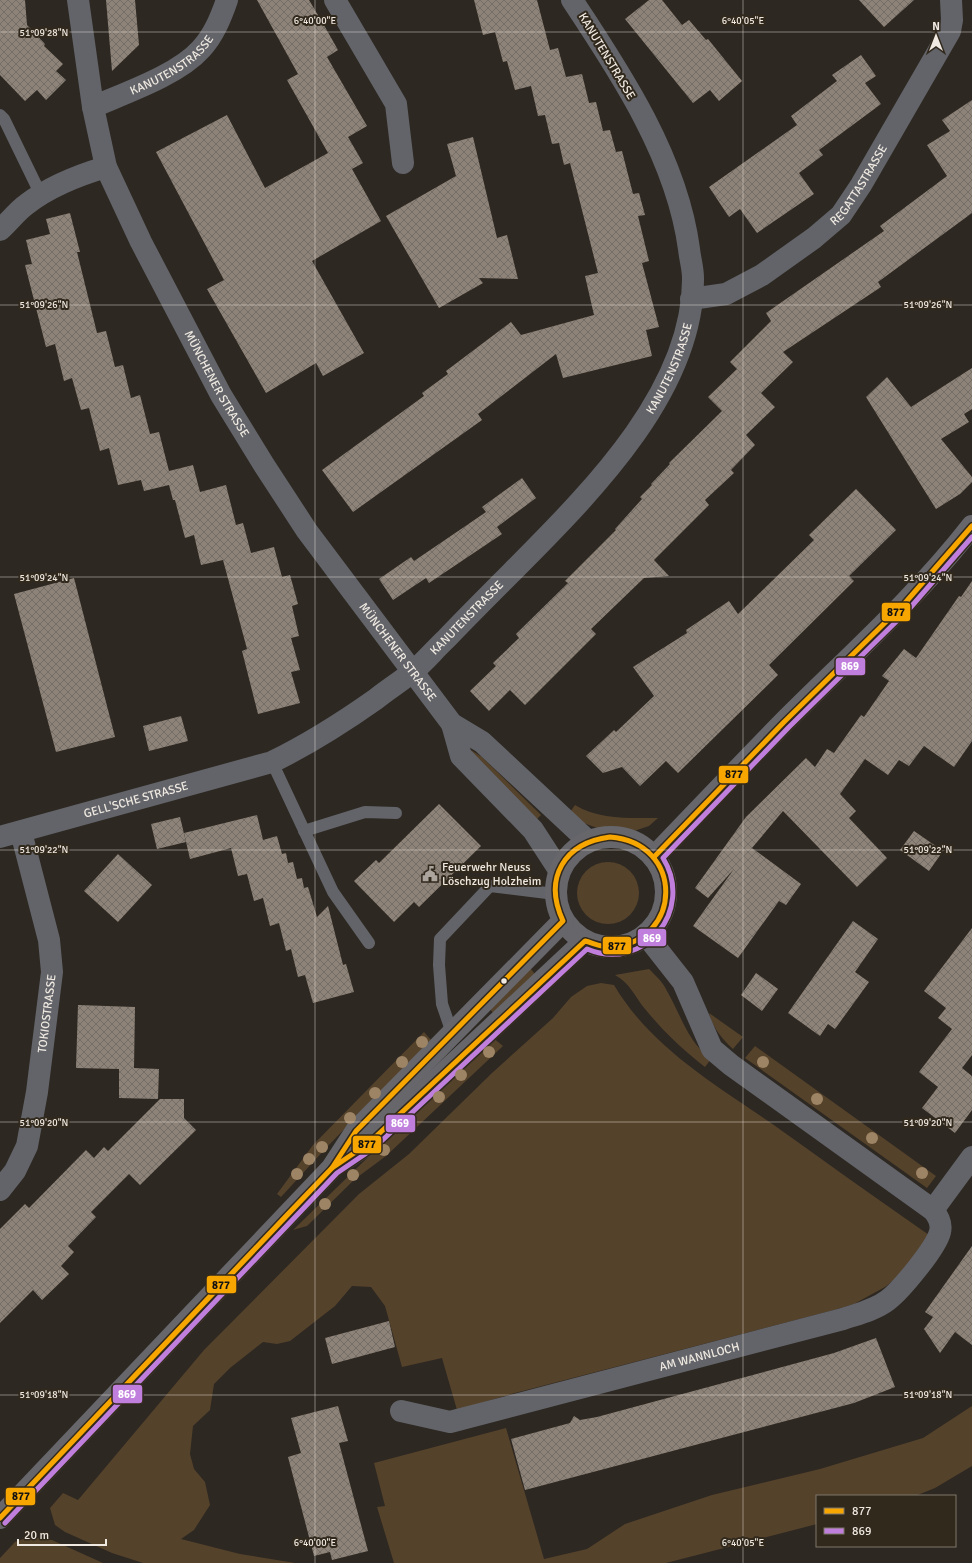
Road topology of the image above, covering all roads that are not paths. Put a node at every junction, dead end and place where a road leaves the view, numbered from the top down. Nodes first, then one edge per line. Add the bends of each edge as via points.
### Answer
1 (78, 0) edge
2 (228, 0) edge
3 (335, 0) edge
4 (572, 0) edge
5 (950, 0) edge
6 (93, 107) junction
7 (0, 115) edge
8 (403, 163) dead end
9 (106, 167) junction
10 (41, 195) junction
11 (0, 230) edge
12 (691, 299) junction
13 (972, 526) edge
14 (412, 673) junction
15 (452, 724) junction
16 (272, 762) junction
17 (396, 813) dead end
18 (304, 831) junction
19 (21, 832) junction
20 (0, 837) edge
21 (588, 842) junction
22 (654, 857) junction
23 (559, 870) junction
24 (555, 894) junction
25 (563, 921) junction
26 (646, 935) junction
27 (585, 940) junction
28 (369, 944) dead end
29 (452, 1033) junction
30 (972, 1157) edge
31 (332, 1168) junction
32 (0, 1190) edge
33 (933, 1210) junction
34 (401, 1411) dead end
35 (0, 1518) edge

1 - 6 street, MÜNCHENER STRASSE
2 - 6 street, KANUTENSTRASSE via 214,32 190,59
3 - 8 street via 396,104
4 - 12 street, KANUTENSTRASSE via 646,122 671,176 681,204 688,238 693,277
5 - 12 street, REGATTASTRASSE via 950,31 862,185 841,215 762,275 726,294
6 - 9 street, MÜNCHENER STRASSE
7 - 10 lane
9 - 10 street via 88,172
9 - 14 street, MÜNCHENER STRASSE via 141,242 221,395 307,531
10 - 11 street via 25,205
12 - 14 street, KANUTENSTRASSE via 687,326 675,363 659,398 626,445 577,506
13 - 22 main road via 947,558 888,620 784,722
14 - 15 street, MÜNCHENER STRASSE
14 - 16 street, GELL'SCHE STRASSE via 336,727
15 - 21 street, MÜNCHENER STRASSE via 482,742
15 - 23 street, MÜNCHENER STRASSE via 462,756 533,830
16 - 18 lane
16 - 19 street, GELL'SCHE STRASSE
17 - 18 lane via 365,812
18 - 28 lane via 333,892
19 - 20 street, GELL'SCHE STRASSE
19 - 32 street, TOKIOSTRASSE via 49,940 52,972 27,1146 15,1170
21 - 22 main road via 598,838 623,838 635,842
21 - 23 main road via 571,853
22 - 26 main road via 664,876 666,898 660,918
23 - 24 main road
24 - 25 main road via 557,908
24 - 29 lane via 490,886 440,939 442,1004
25 - 27 main road
25 - 29 main road
26 - 27 main road via 628,945 618,947 597,946
26 - 33 street via 683,982 712,1049
27 - 31 main road via 369,1143
29 - 31 main road via 356,1131
30 - 33 street
31 - 35 main road
33 - 34 street, AM WANNLOCH via 940,1222 936,1242 914,1273 889,1300 868,1311 450,1422

